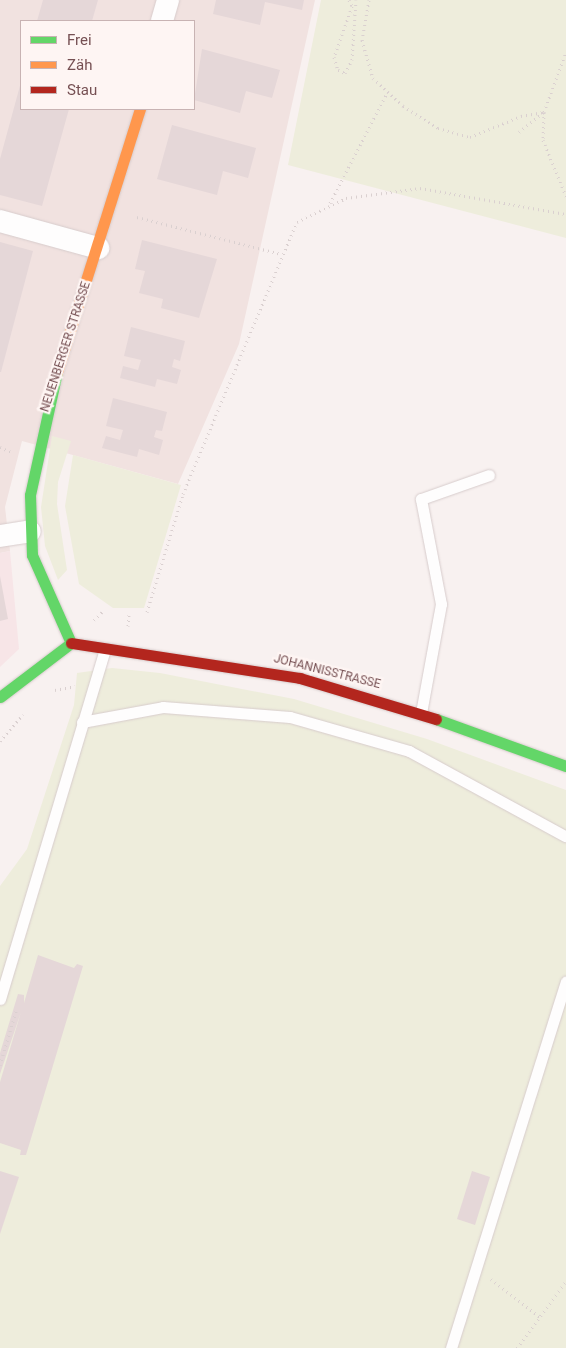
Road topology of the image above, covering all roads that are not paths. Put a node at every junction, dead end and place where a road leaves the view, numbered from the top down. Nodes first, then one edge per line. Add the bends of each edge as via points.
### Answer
1 (168, 0) edge
2 (162, 20) edge
3 (140, 110) edge
4 (0, 221) edge
5 (98, 248) junction
6 (489, 474) dead end
7 (30, 531) junction
8 (0, 536) edge
9 (71, 643) junction
10 (105, 648) junction
11 (0, 697) edge
12 (421, 713) junction
13 (82, 722) junction
14 (566, 766) edge
15 (566, 836) edge
16 (566, 982) edge
17 (0, 999) edge
18 (451, 1348) edge

1 - 2 street
3 - 5 street, NEUENBERGER STRASSE
4 - 5 street
5 - 7 street, NEUENBERGER STRASSE via 47,403 35,460
6 - 12 lane via 421,498 441,604
7 - 8 street
7 - 9 street, NEUENBERGER STRASSE via 40,578
9 - 10 street, JOHANNISSTRASSE
9 - 11 street
10 - 12 street, JOHANNISSTRASSE via 246,667
10 - 13 lane
12 - 14 street, JOHANNISSTRASSE
13 - 15 lane via 163,707 299,719 409,751
13 - 17 lane
16 - 18 lane

